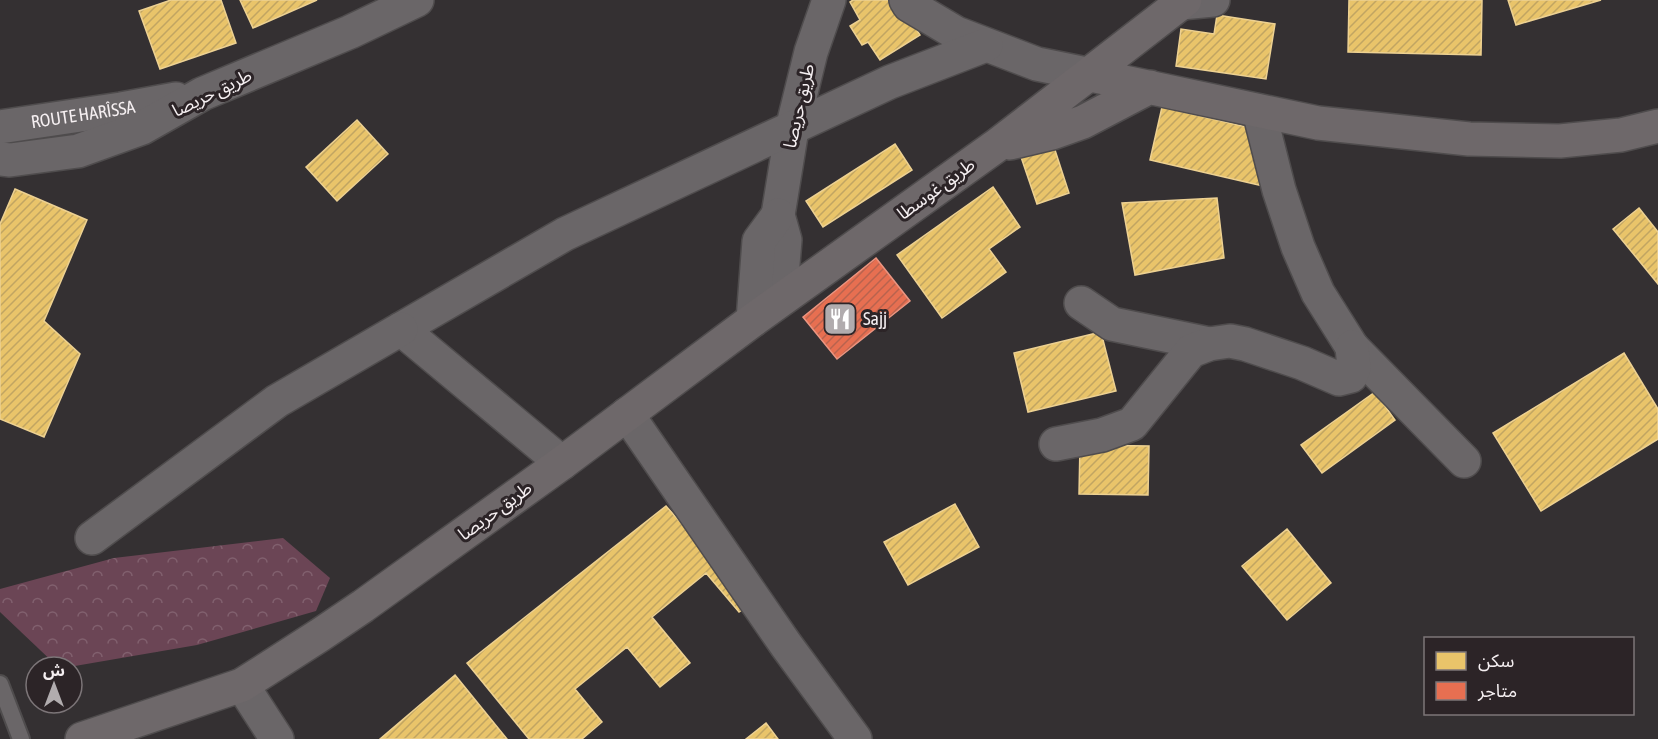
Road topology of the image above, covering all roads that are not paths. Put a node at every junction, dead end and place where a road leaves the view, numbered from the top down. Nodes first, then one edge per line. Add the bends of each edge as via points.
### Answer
1 (417, 0) edge
2 (829, 0) edge
3 (906, 0) edge
4 (1213, 0) edge
5 (1183, 2) edge
6 (986, 45) junction
7 (1091, 75) junction
8 (1150, 87) junction
9 (202, 94) junction
10 (1259, 111) junction
11 (1658, 126) edge
12 (0, 127) edge
13 (792, 129) junction
14 (996, 146) junction
15 (0, 159) edge
16 (778, 215) junction
17 (780, 300) junction
18 (1081, 303) dead end
19 (753, 320) junction
20 (401, 329) junction
21 (1209, 344) junction
22 (1352, 347) junction
23 (627, 414) junction
24 (1056, 444) dead end
25 (1464, 461) dead end
26 (562, 463) junction
27 (92, 538) dead end
28 (0, 684) edge
29 (235, 688) junction
30 (21, 739) edge
31 (82, 739) edge
32 (152, 739) edge
33 (278, 739) edge
34 (855, 739) edge

1 - 9 street, طريق حريصا
2 - 13 street, طريق حريصا
3 - 6 street via 956,33
4 - 5 street
5 - 7 main road, طريق غوسطا
6 - 7 street via 1037,64
6 - 13 street via 890,82
7 - 8 main road
7 - 14 main road, طريق غوسطا
8 - 10 main road
8 - 14 main road via 1083,122
9 - 12 street, ROUTE HARÎSSA
9 - 15 street, طريق حريصا via 142,128 78,150
10 - 11 main road via 1318,123 1469,139 1560,141 1621,135
10 - 22 street via 1298,247 1318,293
13 - 16 street, طريق حريصا
13 - 20 street via 565,234
14 - 17 main road, طريق غوسطا
16 - 17 street, طريق حريصا via 785,240
16 - 19 street, طريق حريصا via 759,241
17 - 19 main road, طريق حريصا
18 - 21 street via 1112,324
19 - 23 main road, طريق حريصا
20 - 26 street
20 - 27 street via 277,401
21 - 22 street via 1245,344 1339,379 1351,376
21 - 24 street via 1191,351 1132,424 1102,435
22 - 25 street
23 - 26 main road, طريق حريصا
23 - 34 street
26 - 29 main road, طريق حريصا via 363,606
28 - 30 lane
29 - 31 main road, طريق حريصا
29 - 32 main road, طريق حريصا
29 - 33 street

